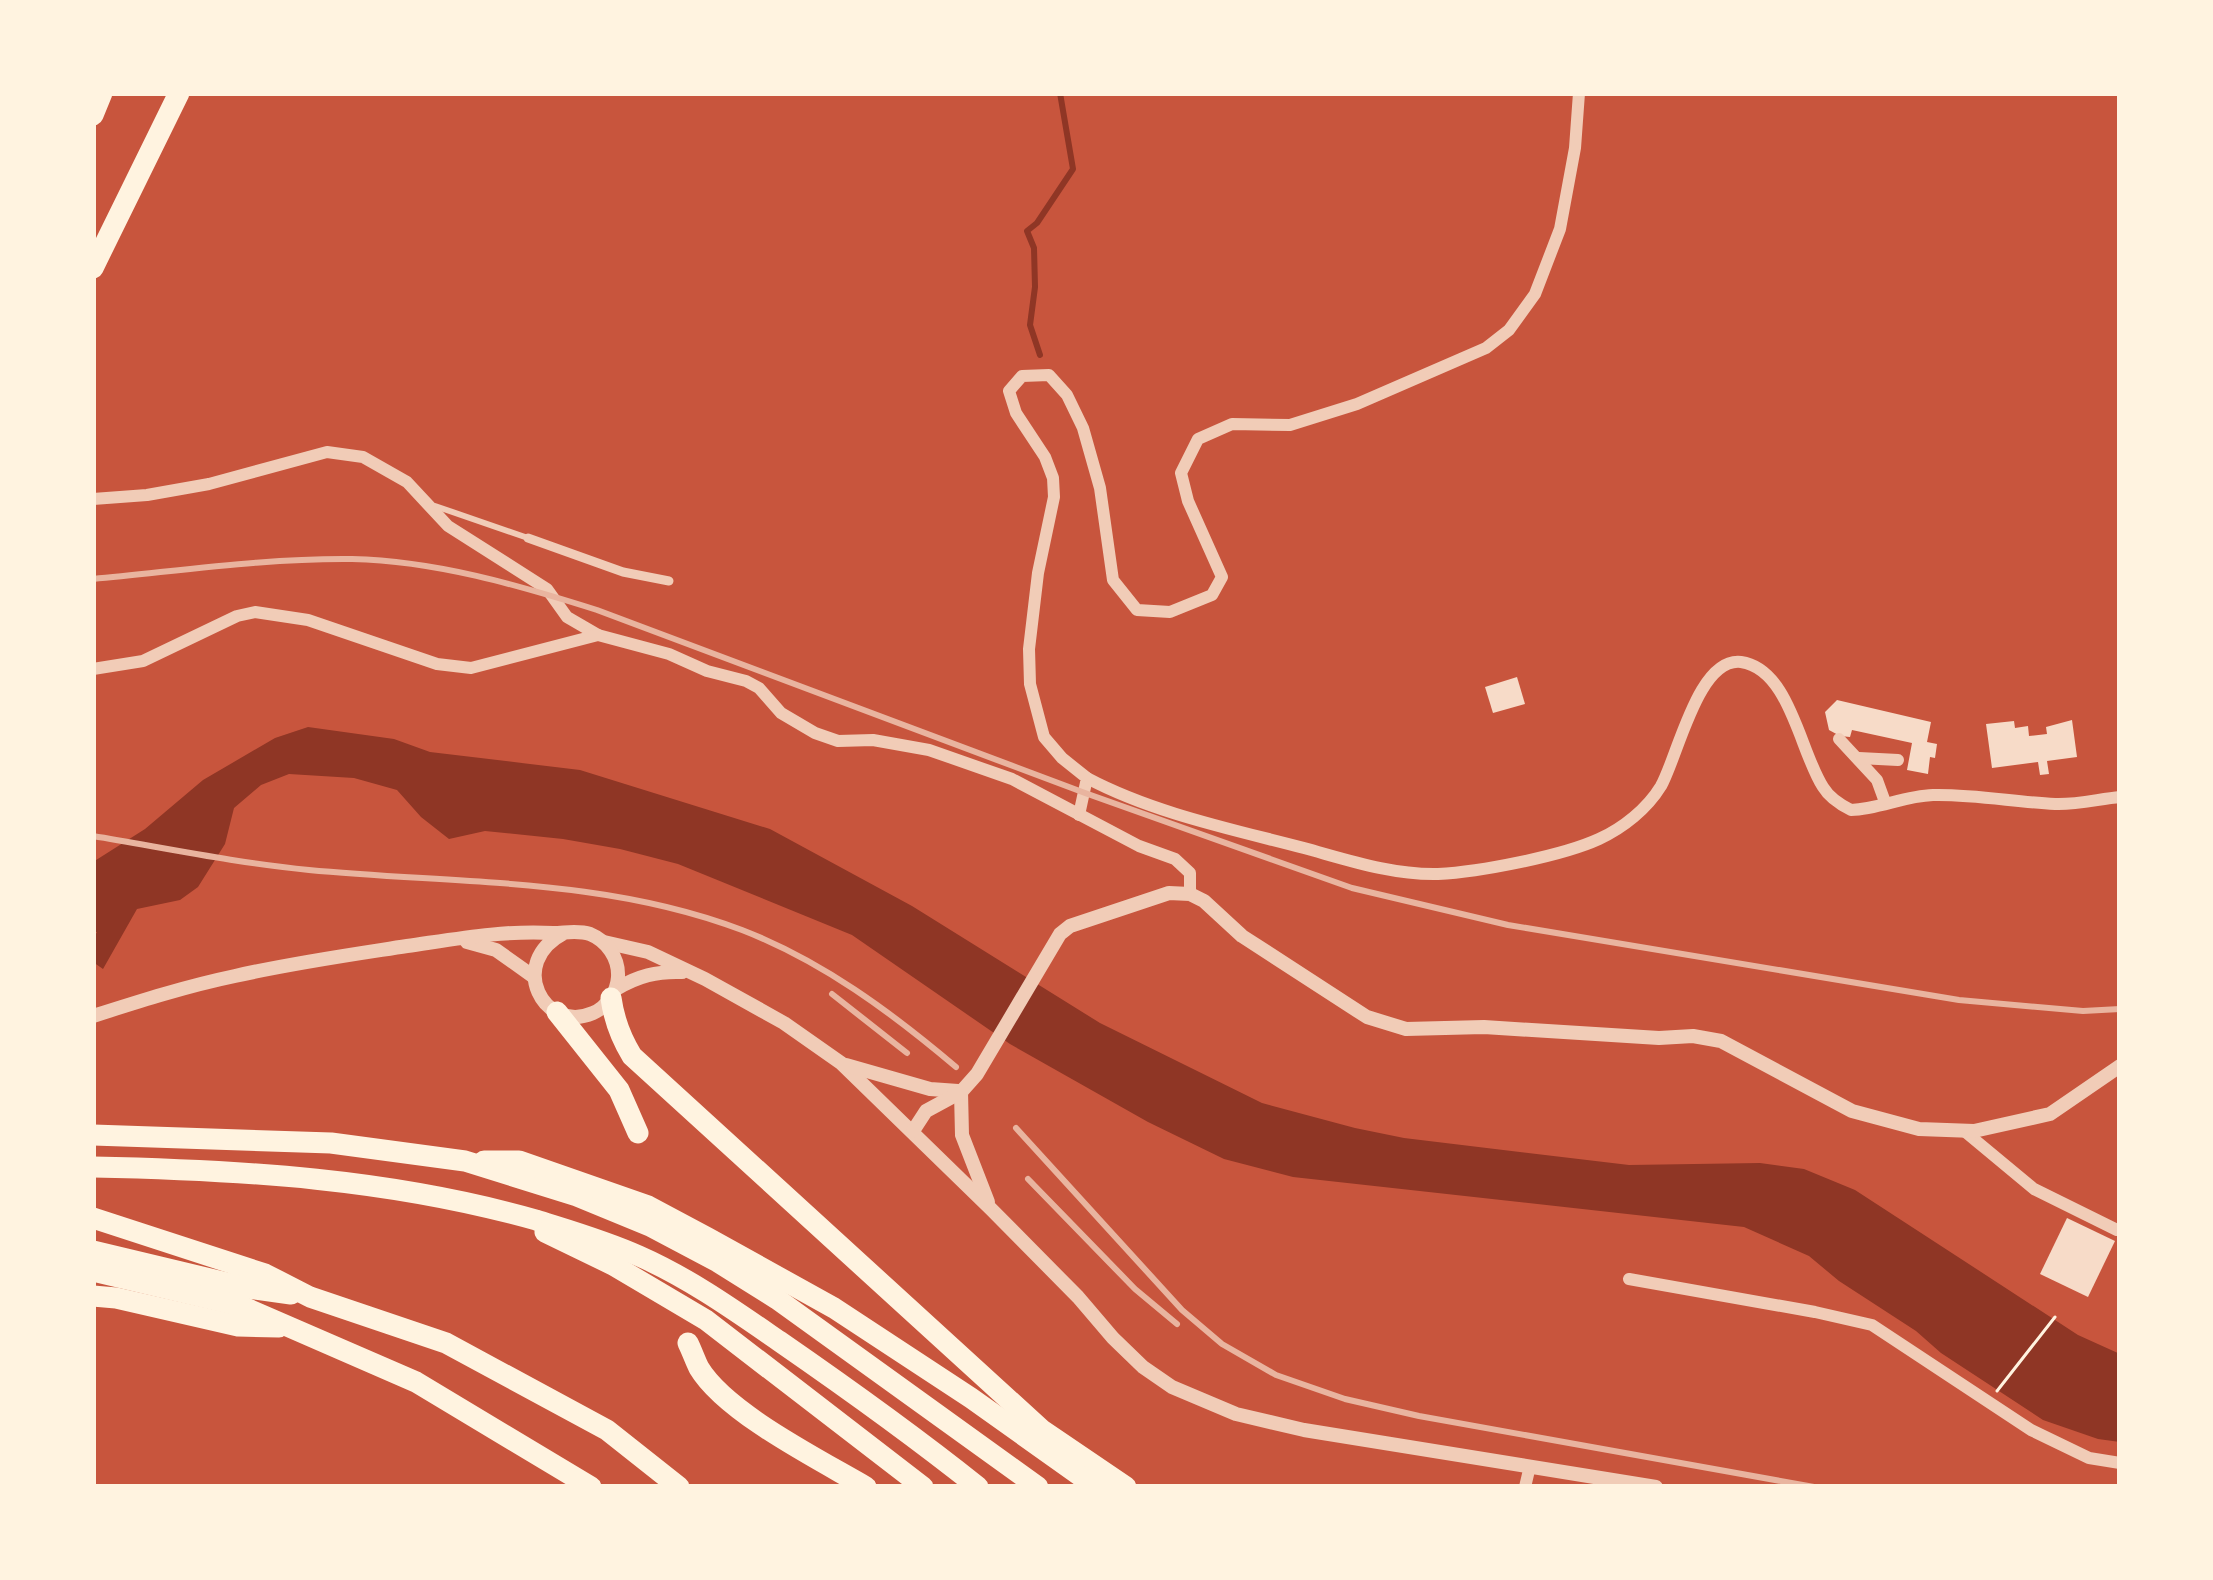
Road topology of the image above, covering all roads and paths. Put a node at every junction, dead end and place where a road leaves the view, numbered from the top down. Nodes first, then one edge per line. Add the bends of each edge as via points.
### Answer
1 (102, 93) edge
2 (179, 93) edge
3 (1579, 93) edge
4 (93, 115) edge
5 (93, 268) edge
6 (93, 499) edge
7 (426, 503) junction
8 (528, 538) joint
9 (669, 581) dead end
10 (598, 635) junction
11 (93, 669) edge
12 (1840, 739) dead end
13 (1859, 758) junction
14 (1898, 760) dead end
15 (1087, 778) junction
16 (2120, 797) edge
17 (1885, 802) junction
18 (1079, 814) junction
19 (1190, 894) junction
20 (564, 933) junction
21 (450, 940) junction
22 (604, 942) junction
23 (687, 972) junction
24 (534, 977) junction
25 (613, 993) junction
26 (557, 1012) junction
27 (93, 1016) edge
28 (841, 1063) junction
29 (2120, 1066) edge
30 (961, 1092) junction
31 (1963, 1130) junction
32 (914, 1131) junction
33 (638, 1133) dead end
34 (93, 1135) edge
35 (465, 1161) junction
36 (93, 1167) edge
37 (992, 1209) junction
38 (514, 1214) junction
39 (93, 1218) edge
40 (2117, 1230) edge
41 (93, 1251) edge
42 (93, 1271) edge
43 (1629, 1279) dead end
44 (93, 1295) edge
45 (310, 1297) junction
46 (2055, 1317) dead end
47 (291, 1328) junction
48 (688, 1342) dead end
49 (1996, 1392) dead end
50 (2120, 1462) edge
51 (1530, 1466) junction
52 (591, 1487) edge
53 (680, 1487) edge
54 (866, 1487) edge
55 (923, 1487) edge
56 (978, 1487) edge
57 (1038, 1487) edge
58 (1096, 1487) edge
59 (1126, 1487) edge
60 (1525, 1487) edge
61 (1655, 1487) edge

1 - 4 highway
2 - 5 highway
3 - 15 street via 1560,229 1535,294 1509,330 1486,348 1357,404 1290,425 1232,424 1198,439 1181,472 1222,577 1212,596 1170,612 1137,610 1113,580 1100,488 1067,395 1049,375 1022,376 1009,391 1053,478 1030,684 1044,737
6 - 7 street via 209,484 327,452 363,458 407,482
7 - 8 lane
7 - 10 street
8 - 9 street
10 - 11 street via 471,668 255,612 142,661
10 - 18 street via 746,681 815,733 929,750
12 - 13 street
13 - 14 street
13 - 17 street
15 - 17 street via 1215,824 1392,871 1484,868 1571,850 1634,818 1660,788 1702,688 1714,671 1743,662 1780,692 1823,788 1851,810
15 - 18 street
16 - 17 street via 2059,804 1927,795
18 - 19 street via 1175,859 1190,873
19 - 30 street via 1169,893 1060,934
19 - 31 street via 1367,1017 1406,1029 1721,1041 1852,1111 1919,1129
20 - 21 street
20 - 22 street
20 - 24 street via 541,950
21 - 24 street via 496,950
21 - 27 street via 289,963
22 - 23 street
22 - 25 street via 617,964
23 - 25 street via 638,976
23 - 28 street
24 - 26 street
25 - 26 street via 592,1013
25 - 59 highway via 632,1056 1042,1430
26 - 33 highway via 619,1090
28 - 30 street
28 - 32 street
29 - 31 street via 2050,1114
30 - 32 street via 926,1111
30 - 37 street via 962,1136
31 - 40 street via 2034,1189
32 - 37 street
34 - 35 highway via 331,1143
35 - 57 highway via 577,1196 718,1262
35 - 58 highway via 519,1161 647,1206 834,1308
36 - 38 highway via 303,1176
37 - 51 street via 1113,1339 1172,1388 1286,1426
38 - 55 highway via 706,1320
38 - 56 highway via 640,1256 703,1289
39 - 45 highway via 266,1274
41 - 45 highway
42 - 47 highway via 241,1306
43 - 50 street via 1872,1325 2031,1430 2089,1458
44 - 47 highway via 238,1326
45 - 53 highway via 446,1342 607,1430
46 - 49 path
47 - 52 highway via 416,1382
48 - 54 highway via 724,1396
51 - 60 street
51 - 61 street

